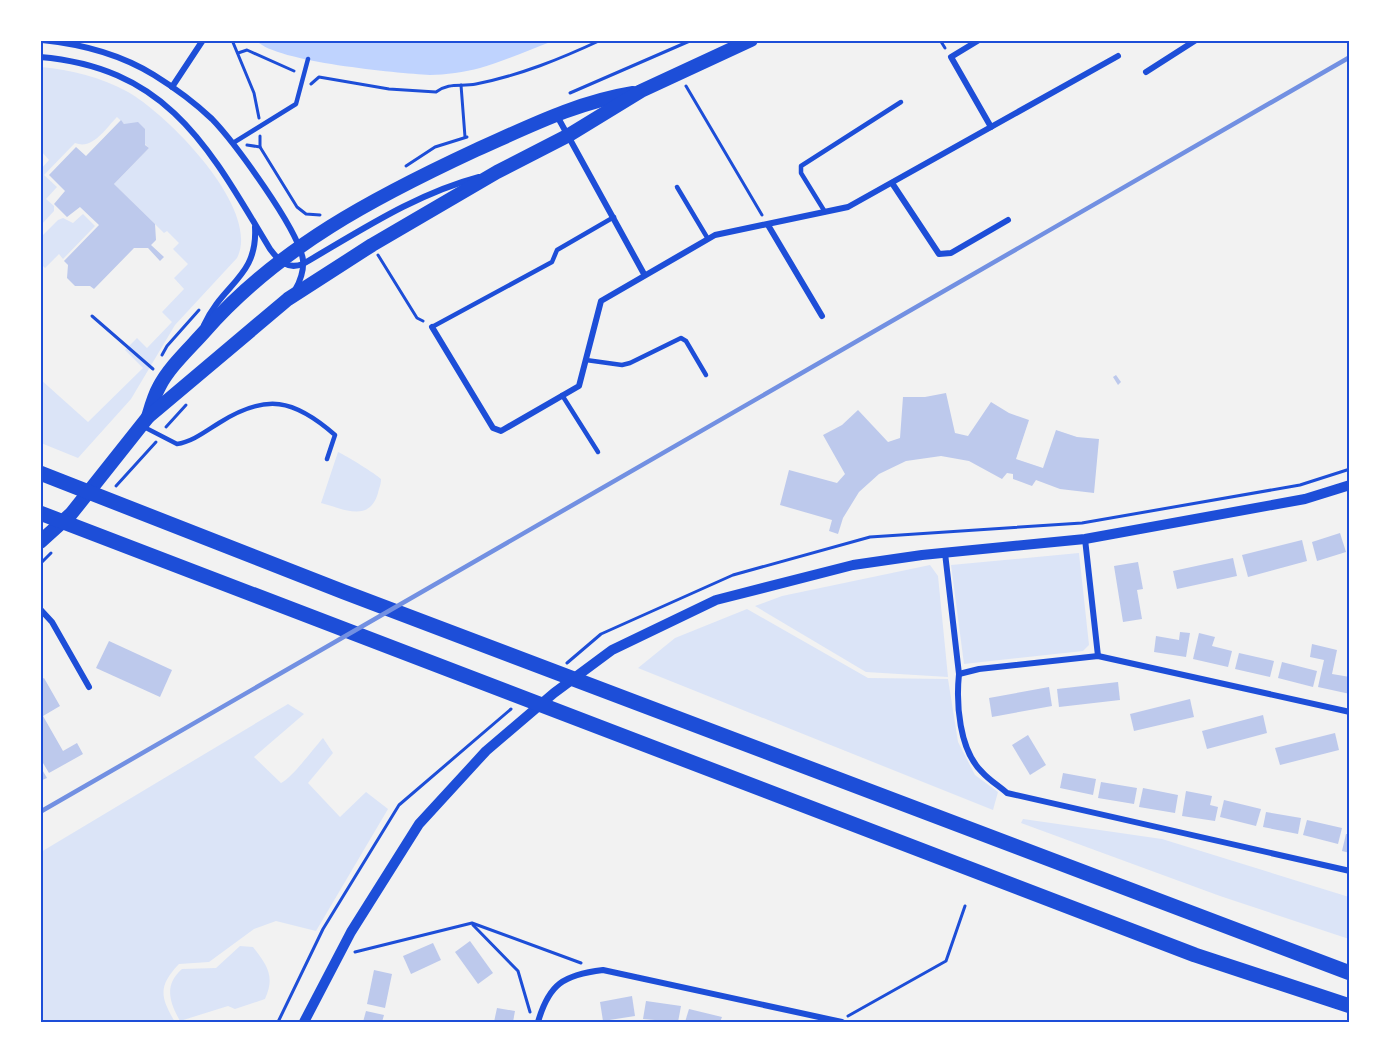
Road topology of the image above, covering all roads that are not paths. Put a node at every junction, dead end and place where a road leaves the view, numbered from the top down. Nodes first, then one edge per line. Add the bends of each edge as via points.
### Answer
1 (42, 40) edge
2 (203, 40) edge
3 (751, 40) edge
4 (979, 40) edge
5 (1196, 40) edge
6 (1118, 56) dead end
7 (40, 57) edge
8 (308, 59) dead end
9 (1146, 72) dead end
10 (172, 87) junction
11 (641, 91) junction
12 (901, 102) dead end
13 (556, 114) junction
14 (991, 128) junction
15 (569, 135) junction
16 (233, 143) junction
17 (497, 172) junction
18 (892, 183) junction
19 (677, 187) dead end
20 (825, 212) junction
21 (614, 217) junction
22 (1008, 220) dead end
23 (255, 225) junction
24 (768, 225) junction
25 (708, 239) junction
26 (298, 246) junction
27 (278, 260) junction
28 (303, 264) junction
29 (644, 274) junction
30 (288, 299) junction
31 (822, 316) dead end
32 (432, 327) joint
33 (197, 339) junction
34 (586, 360) junction
35 (706, 375) dead end
36 (562, 395) junction
37 (144, 421) junction
38 (598, 452) dead end
39 (327, 459) dead end
40 (40, 473) edge
41 (1350, 485) edge
42 (40, 513) edge
43 (1085, 539) junction
44 (40, 542) edge
45 (945, 554) junction
46 (40, 609) edge
47 (1098, 656) junction
48 (959, 674) junction
49 (89, 687) dead end
50 (1350, 712) edge
51 (1350, 872) edge
52 (1350, 973) edge
53 (1350, 1006) edge
54 (841, 1022) edge
55 (304, 1023) edge
56 (537, 1023) edge

1 - 10 street via 101,51 142,68
2 - 10 street
3 - 11 main road
4 - 14 street via 951,57
5 - 9 street
6 - 14 street
7 - 23 street via 77,62 114,74 169,108 210,150
8 - 16 lane via 294,106
10 - 16 street via 199,107
11 - 13 main road via 600,98
11 - 15 main road
12 - 20 lane via 801,165 801,173
13 - 15 street
13 - 26 main road via 406,183
14 - 18 street
15 - 17 main road
15 - 21 street
16 - 26 street
17 - 28 street via 425,195
17 - 30 main road
18 - 20 street via 848,207
18 - 22 street via 939,254 951,253
19 - 25 lane
20 - 24 street
21 - 29 street
21 - 32 lane via 557,250 552,262
23 - 27 street
23 - 33 street via 256,249 250,265 212,308
24 - 25 street
24 - 31 street
25 - 29 street
26 - 27 main road
26 - 28 street
27 - 28 street via 291,266
27 - 33 main road
28 - 30 street via 297,287
29 - 34 street via 601,301
30 - 37 main road
32 - 36 street via 493,428 501,431
33 - 37 main road via 159,386
34 - 35 lane via 630,363 681,338
34 - 36 street via 579,386
36 - 38 lane
37 - 39 lane via 173,444 183,444 234,413 267,404 290,404 335,435
37 - 44 main road via 71,514
40 - 52 highway
41 - 43 street via 1305,499
42 - 53 highway via 1195,955
43 - 45 street
43 - 47 street
45 - 48 street
45 - 55 street via 853,565 716,600 612,650 486,751 419,824 339,956
46 - 49 street via 52,622
47 - 48 street
47 - 50 street
48 - 51 street via 957,689 966,746 980,771 1007,793
54 - 56 street via 603,970 579,973 557,983

